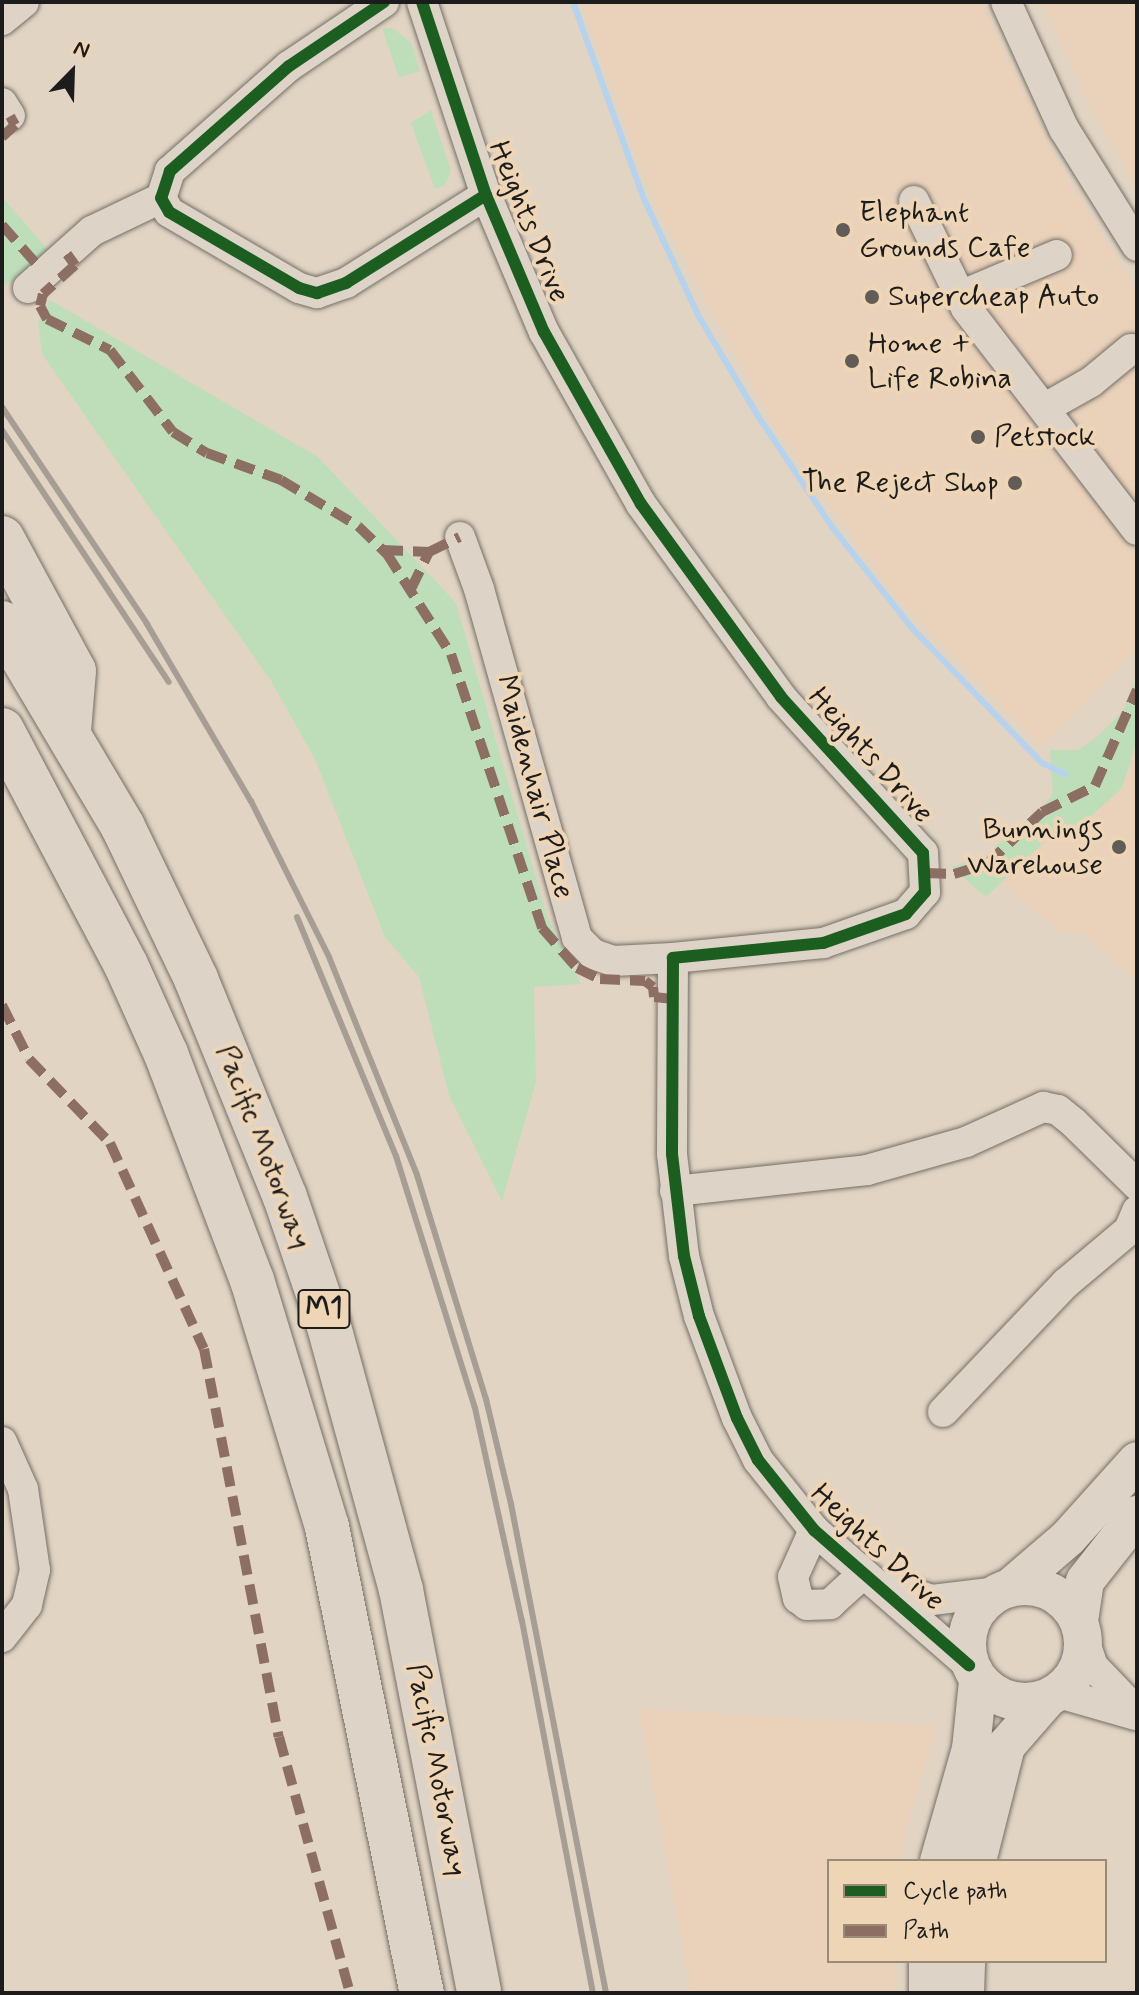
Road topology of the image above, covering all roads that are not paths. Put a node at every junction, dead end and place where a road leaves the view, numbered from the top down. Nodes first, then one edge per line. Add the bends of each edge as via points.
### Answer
1 (24, 2) edge
2 (384, 2) edge
3 (422, 2) edge
4 (1006, 2) edge
5 (2, 20) edge
6 (486, 195) junction
7 (161, 198) junction
8 (914, 201) dead end
9 (1137, 246) edge
10 (1057, 255) dead end
11 (28, 288) dead end
12 (960, 296) junction
13 (1131, 349) dead end
14 (1045, 408) junction
15 (1137, 530) edge
16 (460, 537) dead end
17 (2, 538) edge
18 (2, 623) edge
19 (2, 730) edge
20 (69, 731) junction
21 (2, 794) edge
22 (92, 896) junction
23 (673, 958) junction
24 (1137, 1185) edge
25 (675, 1191) junction
26 (1137, 1211) edge
27 (943, 1412) dead end
28 (2, 1442) edge
29 (1137, 1461) edge
30 (1137, 1515) edge
31 (814, 1530) junction
32 (863, 1574) junction
33 (1004, 1590) junction
34 (1081, 1628) junction
35 (2, 1637) edge
36 (974, 1673) junction
37 (1053, 1696) junction
38 (1137, 1714) edge
39 (940, 1859) edge
40 (978, 1859) edge
41 (928, 1963) edge
42 (966, 1963) edge
43 (422, 1993) edge
44 (479, 1993) edge
45 (928, 1993) edge
46 (965, 1993) edge

1 - 5 street
2 - 7 street via 289,66 170,171
3 - 6 street, Heights Drive
4 - 9 street via 1064,129
6 - 7 street via 346,283 317,293 299,288 169,212
6 - 23 street, Heights Drive via 544,332 641,504 781,697 923,853 925,892 906,914 823,943
7 - 11 street via 92,231
8 - 12 street
10 - 12 street
12 - 14 street
13 - 14 street via 1091,382
14 - 15 street
16 - 23 street, Maidenhair Place via 577,938 593,954 613,961
17 - 20 highway via 74,671
18 - 20 highway, Pacific Motorway / M1
19 - 22 highway, Pacific Motorway / M1
20 - 44 highway, Pacific Motorway / M1 via 123,827 196,979 285,1197 328,1323 401,1590
21 - 22 highway via 42,857
22 - 43 highway, Pacific Motorway / M1 via 193,1121 286,1383 327,1527 361,1679
23 - 25 street, Heights Drive
24 - 25 street via 1073,1122 1058,1110 1043,1107 1019,1113 966,1142 867,1170
25 - 31 street, Heights Drive via 699,1316 737,1418 781,1494
26 - 27 street via 1129,1230 1066,1283
28 - 35 street via 23,1489 35,1570 27,1605
29 - 33 main road via 1068,1538
30 - 34 main road via 1085,1581
31 - 32 street, Heights Drive
31 - 32 street via 793,1577 798,1598 807,1605 830,1604
32 - 33 street, Heights Drive via 932,1600
32 - 36 street, Heights Drive
33 - 34 main road via 1051,1592
33 - 36 main road via 969,1623
34 - 37 main road via 1082,1658
34 - 38 street via 1093,1666
36 - 37 main road via 1021,1700
36 - 39 main road via 971,1749
37 - 38 street
37 - 40 main road via 1006,1746
41 - 45 main road
42 - 46 main road

